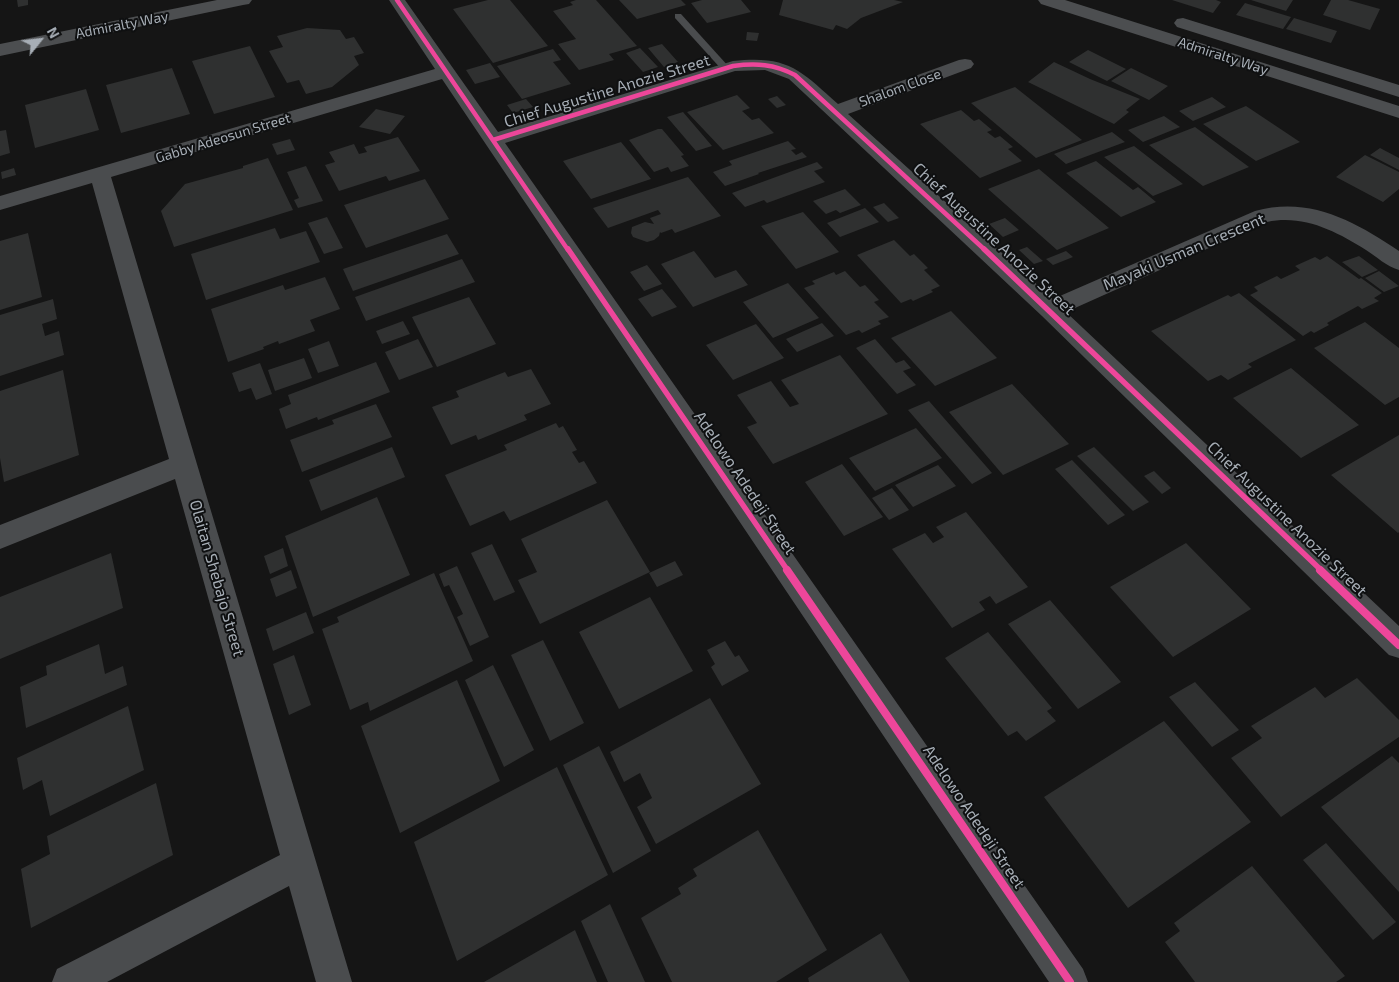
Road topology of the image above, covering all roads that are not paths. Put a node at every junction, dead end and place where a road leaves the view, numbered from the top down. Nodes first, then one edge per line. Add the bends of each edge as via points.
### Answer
1 (243, 0) edge
2 (397, 0) edge
3 (1047, 0) edge
4 (678, 16) dead end
5 (1165, 18) dead end
6 (0, 50) edge
7 (965, 64) dead end
8 (726, 69) junction
9 (446, 72) junction
10 (1399, 91) edge
11 (835, 112) junction
12 (1399, 112) edge
13 (493, 140) junction
14 (100, 175) junction
15 (0, 203) edge
16 (1399, 262) edge
17 (1050, 310) junction
18 (184, 464) junction
19 (0, 537) edge
20 (1399, 645) edge
21 (299, 863) junction
22 (70, 982) edge
23 (334, 982) edge
24 (1070, 982) edge

1 - 6 main road, Admiralty Way
2 - 9 street, Adelowo Adedeji Street
3 - 12 main road, Admiralty Way
4 - 8 lane
5 - 10 main road, Admiralty Way
7 - 11 street, Shalom Close
8 - 11 street, Chief Augustine Anozie Street via 757,63 776,64 795,75
8 - 13 street, Chief Augustine Anozie Street
9 - 13 street, Adelowo Adedeji Street
9 - 14 street, Gabby Adeosun Street
11 - 17 street, Chief Augustine Anozie Street
13 - 24 street, Adelowo Adedeji Street
14 - 15 street, Gabby Adeosun Street
14 - 18 street, Olaitan Shebajo Street
16 - 17 street, Mayaki Usman Crescent via 1362,236 1323,219 1285,212 1262,216
17 - 20 street, Chief Augustine Anozie Street
18 - 19 street
18 - 21 street, Olaitan Shebajo Street
21 - 22 street
21 - 23 street, Olaitan Shebajo Street

